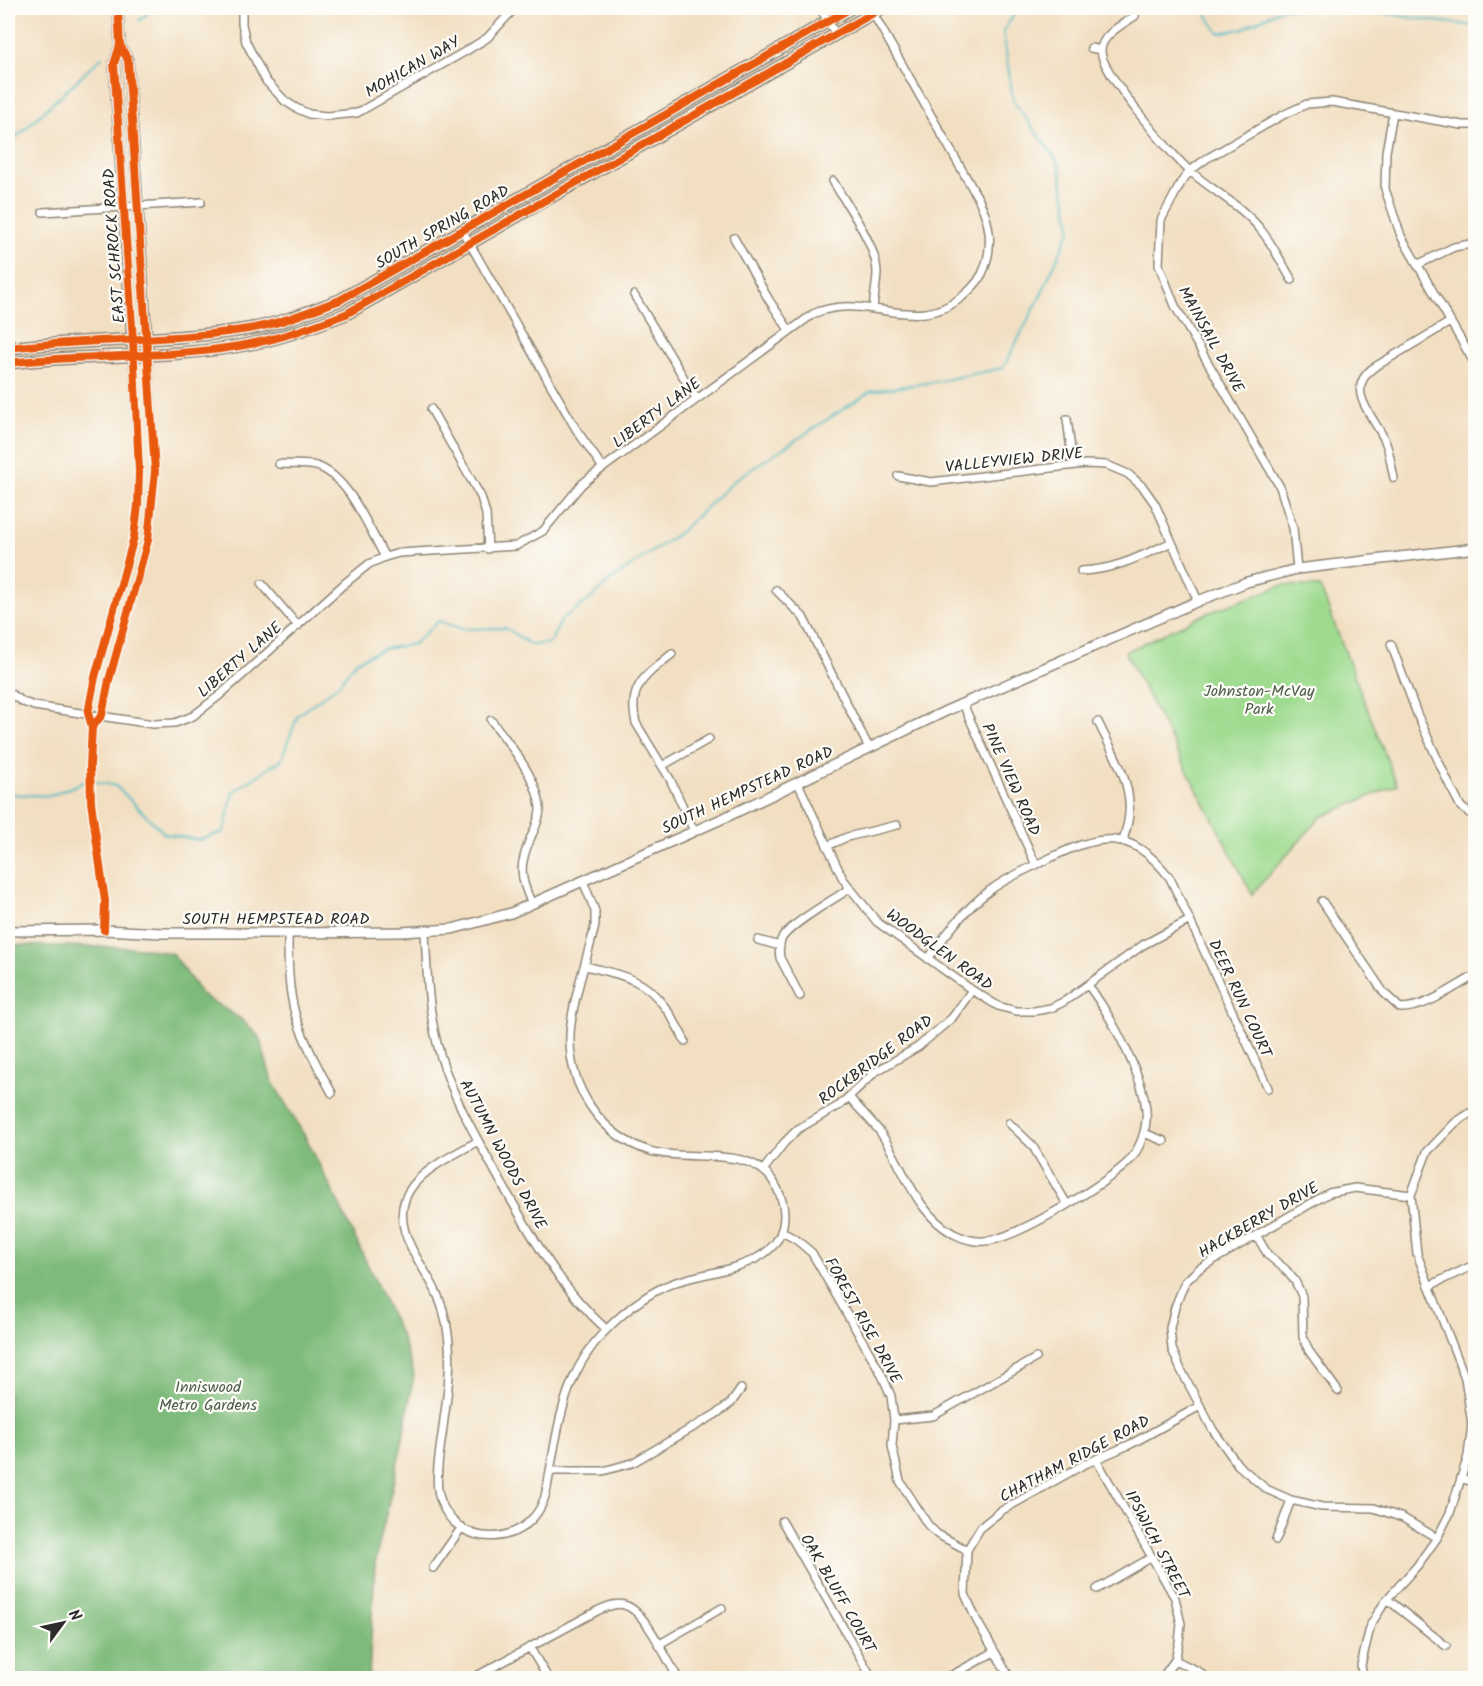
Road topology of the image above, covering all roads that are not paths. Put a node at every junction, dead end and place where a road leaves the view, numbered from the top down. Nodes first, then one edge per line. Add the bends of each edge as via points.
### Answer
1 (118, 8) edge
2 (242, 8) edge
3 (515, 8) edge
4 (820, 8) edge
5 (851, 8) edge
6 (875, 9) edge
7 (1135, 16) dead end
8 (828, 20) junction
9 (836, 33) junction
10 (120, 45) junction
11 (1091, 48) dead end
12 (1101, 50) junction
13 (722, 82) junction
14 (730, 95) junction
15 (1393, 112) junction
16 (1476, 125) edge
17 (1190, 171) junction
18 (833, 182) dead end
19 (201, 202) dead end
20 (123, 207) junction
21 (139, 207) junction
22 (43, 212) dead end
23 (462, 231) junction
24 (734, 238) dead end
25 (1476, 243) edge
26 (470, 244) junction
27 (1417, 265) junction
28 (1292, 280) dead end
29 (634, 295) dead end
30 (873, 309) junction
31 (1449, 322) junction
32 (789, 330) junction
33 (147, 339) junction
34 (133, 340) junction
35 (8, 348) edge
36 (148, 354) junction
37 (133, 355) junction
38 (8, 363) edge
39 (1476, 366) edge
40 (696, 398) junction
41 (431, 409) dead end
42 (1067, 419) dead end
43 (279, 464) dead end
44 (1073, 465) junction
45 (603, 468) junction
46 (898, 476) dead end
47 (1394, 478) dead end
48 (1172, 542) junction
49 (1476, 548) edge
50 (488, 549) junction
51 (385, 557) junction
52 (1297, 569) junction
53 (1081, 572) dead end
54 (262, 584) dead end
55 (776, 590) dead end
56 (1198, 601) junction
57 (298, 626) junction
58 (1391, 644) dead end
59 (672, 654) dead end
60 (8, 692) edge
61 (963, 704) junction
62 (88, 713) junction
63 (102, 716) junction
64 (491, 720) dead end
65 (1098, 722) dead end
66 (92, 727) junction
67 (709, 739) dead end
68 (869, 748) junction
69 (662, 766) junction
70 (798, 783) junction
71 (1476, 818) edge
72 (897, 825) dead end
73 (694, 831) junction
74 (1123, 841) junction
75 (827, 846) junction
76 (1036, 865) junction
77 (583, 881) junction
78 (849, 889) junction
79 (1322, 901) dead end
80 (532, 904) junction
81 (1190, 920) junction
82 (104, 930) junction
83 (8, 931) edge
84 (425, 932) junction
85 (288, 933) junction
86 (758, 940) dead end
87 (780, 946) junction
88 (928, 959) junction
89 (585, 966) junction
90 (1476, 975) edge
91 (1088, 985) junction
92 (972, 990) junction
93 (800, 996) dead end
94 (685, 1041) dead end
95 (1268, 1088) dead end
96 (332, 1093) dead end
97 (850, 1098) junction
98 (1476, 1109) edge
99 (1009, 1123) dead end
100 (1144, 1132) junction
101 (1164, 1141) dead end
102 (478, 1142) junction
103 (764, 1169) junction
104 (1411, 1195) junction
105 (1067, 1204) junction
106 (782, 1231) junction
107 (1256, 1235) junction
108 (1476, 1264) edge
109 (1429, 1286) junction
110 (606, 1329) junction
111 (1035, 1358) dead end
112 (741, 1389) dead end
113 (1338, 1391) dead end
114 (1200, 1406) junction
115 (894, 1420) junction
116 (1096, 1459) junction
117 (550, 1471) junction
118 (1462, 1479) junction
119 (1476, 1482) edge
120 (1291, 1500) junction
121 (782, 1521) dead end
122 (462, 1527) junction
123 (1437, 1538) junction
124 (1276, 1540) dead end
125 (967, 1550) junction
126 (1152, 1557) junction
127 (433, 1568) dead end
128 (1097, 1589) dead end
129 (1387, 1599) junction
130 (722, 1608) dead end
131 (658, 1645) junction
132 (1446, 1646) dead end
133 (530, 1648) junction
134 (994, 1652) junction
135 (1175, 1660) junction
136 (473, 1678) edge
137 (548, 1678) edge
138 (678, 1678) edge
139 (872, 1678) edge
140 (947, 1678) edge
141 (1010, 1678) edge
142 (1162, 1678) edge
143 (1208, 1678) edge
144 (1363, 1678) edge

1 - 10 street, EAST SCHROCK ROAD
2 - 3 street, MOHICAN WAY via 246,42 266,81 285,101 309,114 327,116 343,116 369,107 487,38
4 - 8 street
5 - 8 main road, SOUTH SPRING ROAD
6 - 9 main road, SOUTH SPRING ROAD
6 - 30 street, LIBERTY LANE via 979,200 990,235 983,271 976,284 955,304 916,315
7 - 12 street via 1106,38
8 - 9 street
8 - 13 main road, SOUTH SPRING ROAD
9 - 14 main road, SOUTH SPRING ROAD
10 - 20 street, EAST SCHROCK ROAD via 114,64
10 - 21 street, EAST SCHROCK ROAD via 128,60
11 - 12 street
12 - 17 street via 1107,70
13 - 14 main road
13 - 23 main road, SOUTH SPRING ROAD
14 - 26 main road, SOUTH SPRING ROAD
15 - 16 street, MAINSAIL DRIVE
15 - 17 street, MAINSAIL DRIVE via 1332,102 1307,104
15 - 27 street via 1385,189 1401,236
17 - 28 street via 1262,230
17 - 52 street, MAINSAIL DRIVE via 1161,220 1159,265 1175,306 1280,487 1293,528
18 - 30 street via 873,255 877,270
19 - 21 street
20 - 21 street
20 - 22 street
20 - 34 street, EAST SCHROCK ROAD
21 - 33 street, EAST SCHROCK ROAD
23 - 26 street
23 - 33 main road, SOUTH SPRING ROAD via 340,300 293,318 251,328
24 - 32 street
25 - 27 street via 1454,247
26 - 36 main road, SOUTH SPRING ROAD via 346,314 298,332 254,344
26 - 45 street via 576,429
27 - 31 street
29 - 40 street
30 - 32 street, LIBERTY LANE via 826,308
31 - 39 street
31 - 47 street via 1372,368 1360,383 1362,401 1385,442
32 - 40 street, LIBERTY LANE
33 - 34 main road, SOUTH SPRING ROAD
33 - 36 street, EAST SCHROCK ROAD
34 - 35 main road, SOUTH SPRING ROAD
34 - 37 street, EAST SCHROCK ROAD
36 - 37 main road, SOUTH SPRING ROAD
36 - 63 street, EAST SCHROCK ROAD via 155,471 153,507
37 - 38 main road, SOUTH SPRING ROAD
37 - 62 street, EAST SCHROCK ROAD via 139,471 134,537
40 - 45 street, LIBERTY LANE
41 - 50 street via 481,497
42 - 44 street
43 - 51 street via 313,466 333,475 347,491
44 - 46 street, VALLEYVIEW DRIVE via 932,482
44 - 48 street, VALLEYVIEW DRIVE via 1107,465 1128,474 1155,504
45 - 50 street, LIBERTY LANE via 582,483 536,536 516,546
48 - 53 street via 1120,565
48 - 56 street, VALLEYVIEW DRIVE
49 - 52 street, SOUTH HEMPSTEAD ROAD
50 - 51 street, LIBERTY LANE
51 - 57 street, LIBERTY LANE via 361,571
52 - 56 street, SOUTH HEMPSTEAD ROAD via 1246,582
54 - 57 street
55 - 68 street via 803,617
56 - 61 street, SOUTH HEMPSTEAD ROAD
57 - 63 street, LIBERTY LANE via 193,716 175,723 153,724
58 - 71 street via 1448,782 1461,807
59 - 69 street via 644,677 634,697 636,723
60 - 62 street, LIBERTY LANE via 34,706
61 - 68 street, SOUTH HEMPSTEAD ROAD
61 - 76 street, PINE VIEW ROAD
62 - 63 street, LIBERTY LANE
62 - 66 street, EAST SCHROCK ROAD
63 - 66 street
64 - 80 street via 527,771 540,810 521,869
65 - 74 street via 1122,771 1129,799
66 - 82 street, EAST SCHROCK ROAD via 91,802 105,901
67 - 69 street
68 - 70 street, SOUTH HEMPSTEAD ROAD
69 - 73 street
70 - 73 street, SOUTH HEMPSTEAD ROAD
70 - 75 street, WOODGLEN ROAD
72 - 75 street
73 - 77 street, SOUTH HEMPSTEAD ROAD
74 - 76 street via 1088,841
74 - 81 street, DEER RUN COURT via 1156,860 1170,878
75 - 78 street, WOODGLEN ROAD
76 - 88 street via 990,890 965,912
77 - 80 street, SOUTH HEMPSTEAD ROAD
77 - 89 street via 595,911
78 - 87 street via 791,928
78 - 88 street, WOODGLEN ROAD via 877,922
79 - 90 street via 1384,993 1400,1008 1425,1003
80 - 84 street, SOUTH HEMPSTEAD ROAD via 452,929
81 - 91 street, WOODGLEN ROAD via 1143,945
81 - 95 street, DEER RUN COURT
82 - 83 street, SOUTH HEMPSTEAD ROAD
82 - 85 street, SOUTH HEMPSTEAD ROAD
84 - 85 street, SOUTH HEMPSTEAD ROAD
84 - 102 street, AUTUMN WOODS DRIVE via 431,1017 440,1055
85 - 96 street via 296,1015 305,1042
86 - 87 street
87 - 93 street via 780,958
88 - 92 street, WOODGLEN ROAD
89 - 94 street via 637,981 653,993
89 - 103 street via 570,1042 578,1085 590,1108 630,1143 653,1152 737,1159
91 - 92 street, WOODGLEN ROAD via 1058,1005 1034,1011 998,1006
91 - 100 street via 1110,1017 1138,1079 1147,1119
92 - 97 street, ROCKBRIDGE ROAD via 952,1018 918,1047 875,1072
97 - 103 street, ROCKBRIDGE ROAD via 798,1130
97 - 105 street via 880,1132 925,1209 955,1234 968,1240 1000,1238
98 - 104 street via 1455,1123 1427,1152
99 - 105 street via 1032,1145
100 - 101 street
100 - 105 street via 1131,1159 1109,1179
102 - 110 street, AUTUMN WOODS DRIVE via 550,1267
102 - 122 street via 429,1169 413,1183 404,1201 402,1225 438,1295 448,1329 451,1357 438,1494 447,1513
103 - 106 street via 781,1198
104 - 107 street, HACKBERRY DRIVE via 1355,1188 1329,1193
104 - 109 street via 1417,1254
106 - 110 street via 766,1252 750,1263 673,1283 642,1300
106 - 115 street, FOREST RISE DRIVE via 805,1246 822,1271 881,1373 891,1396
107 - 113 street via 1268,1255 1295,1281 1302,1296 1303,1337
107 - 114 street, HACKBERRY DRIVE via 1200,1268 1185,1282 1175,1307 1170,1328 1172,1349
108 - 109 street
109 - 118 street via 1465,1378 1472,1424
110 - 117 street via 589,1351 563,1402
111 - 115 street via 933,1416
112 - 117 street via 716,1414 632,1463 603,1471
114 - 116 street, CHATHAM RIDGE ROAD
114 - 120 street, HACKBERRY DRIVE via 1238,1466 1266,1489
115 - 125 street, FOREST RISE DRIVE via 892,1446 900,1481 928,1526
116 - 125 street, CHATHAM RIDGE ROAD via 1001,1511 981,1527
116 - 126 street, IPSWICH STREET
117 - 122 street via 545,1501 522,1528 514,1533 482,1537
118 - 119 street
118 - 123 street
120 - 123 street, HACKBERRY DRIVE via 1322,1507 1374,1508 1403,1518
120 - 124 street
121 - 139 street, OAK BLUFF COURT
122 - 127 street
123 - 129 street
125 - 134 street via 965,1594
126 - 128 street
126 - 135 street, IPSWICH STREET via 1175,1598 1181,1624
129 - 132 street
129 - 144 street via 1371,1624 1361,1665
130 - 131 street
131 - 133 street via 638,1614 625,1605 615,1604
131 - 138 street
133 - 136 street
133 - 137 street
134 - 140 street
134 - 141 street
135 - 142 street, IPSWICH STREET
135 - 143 street

